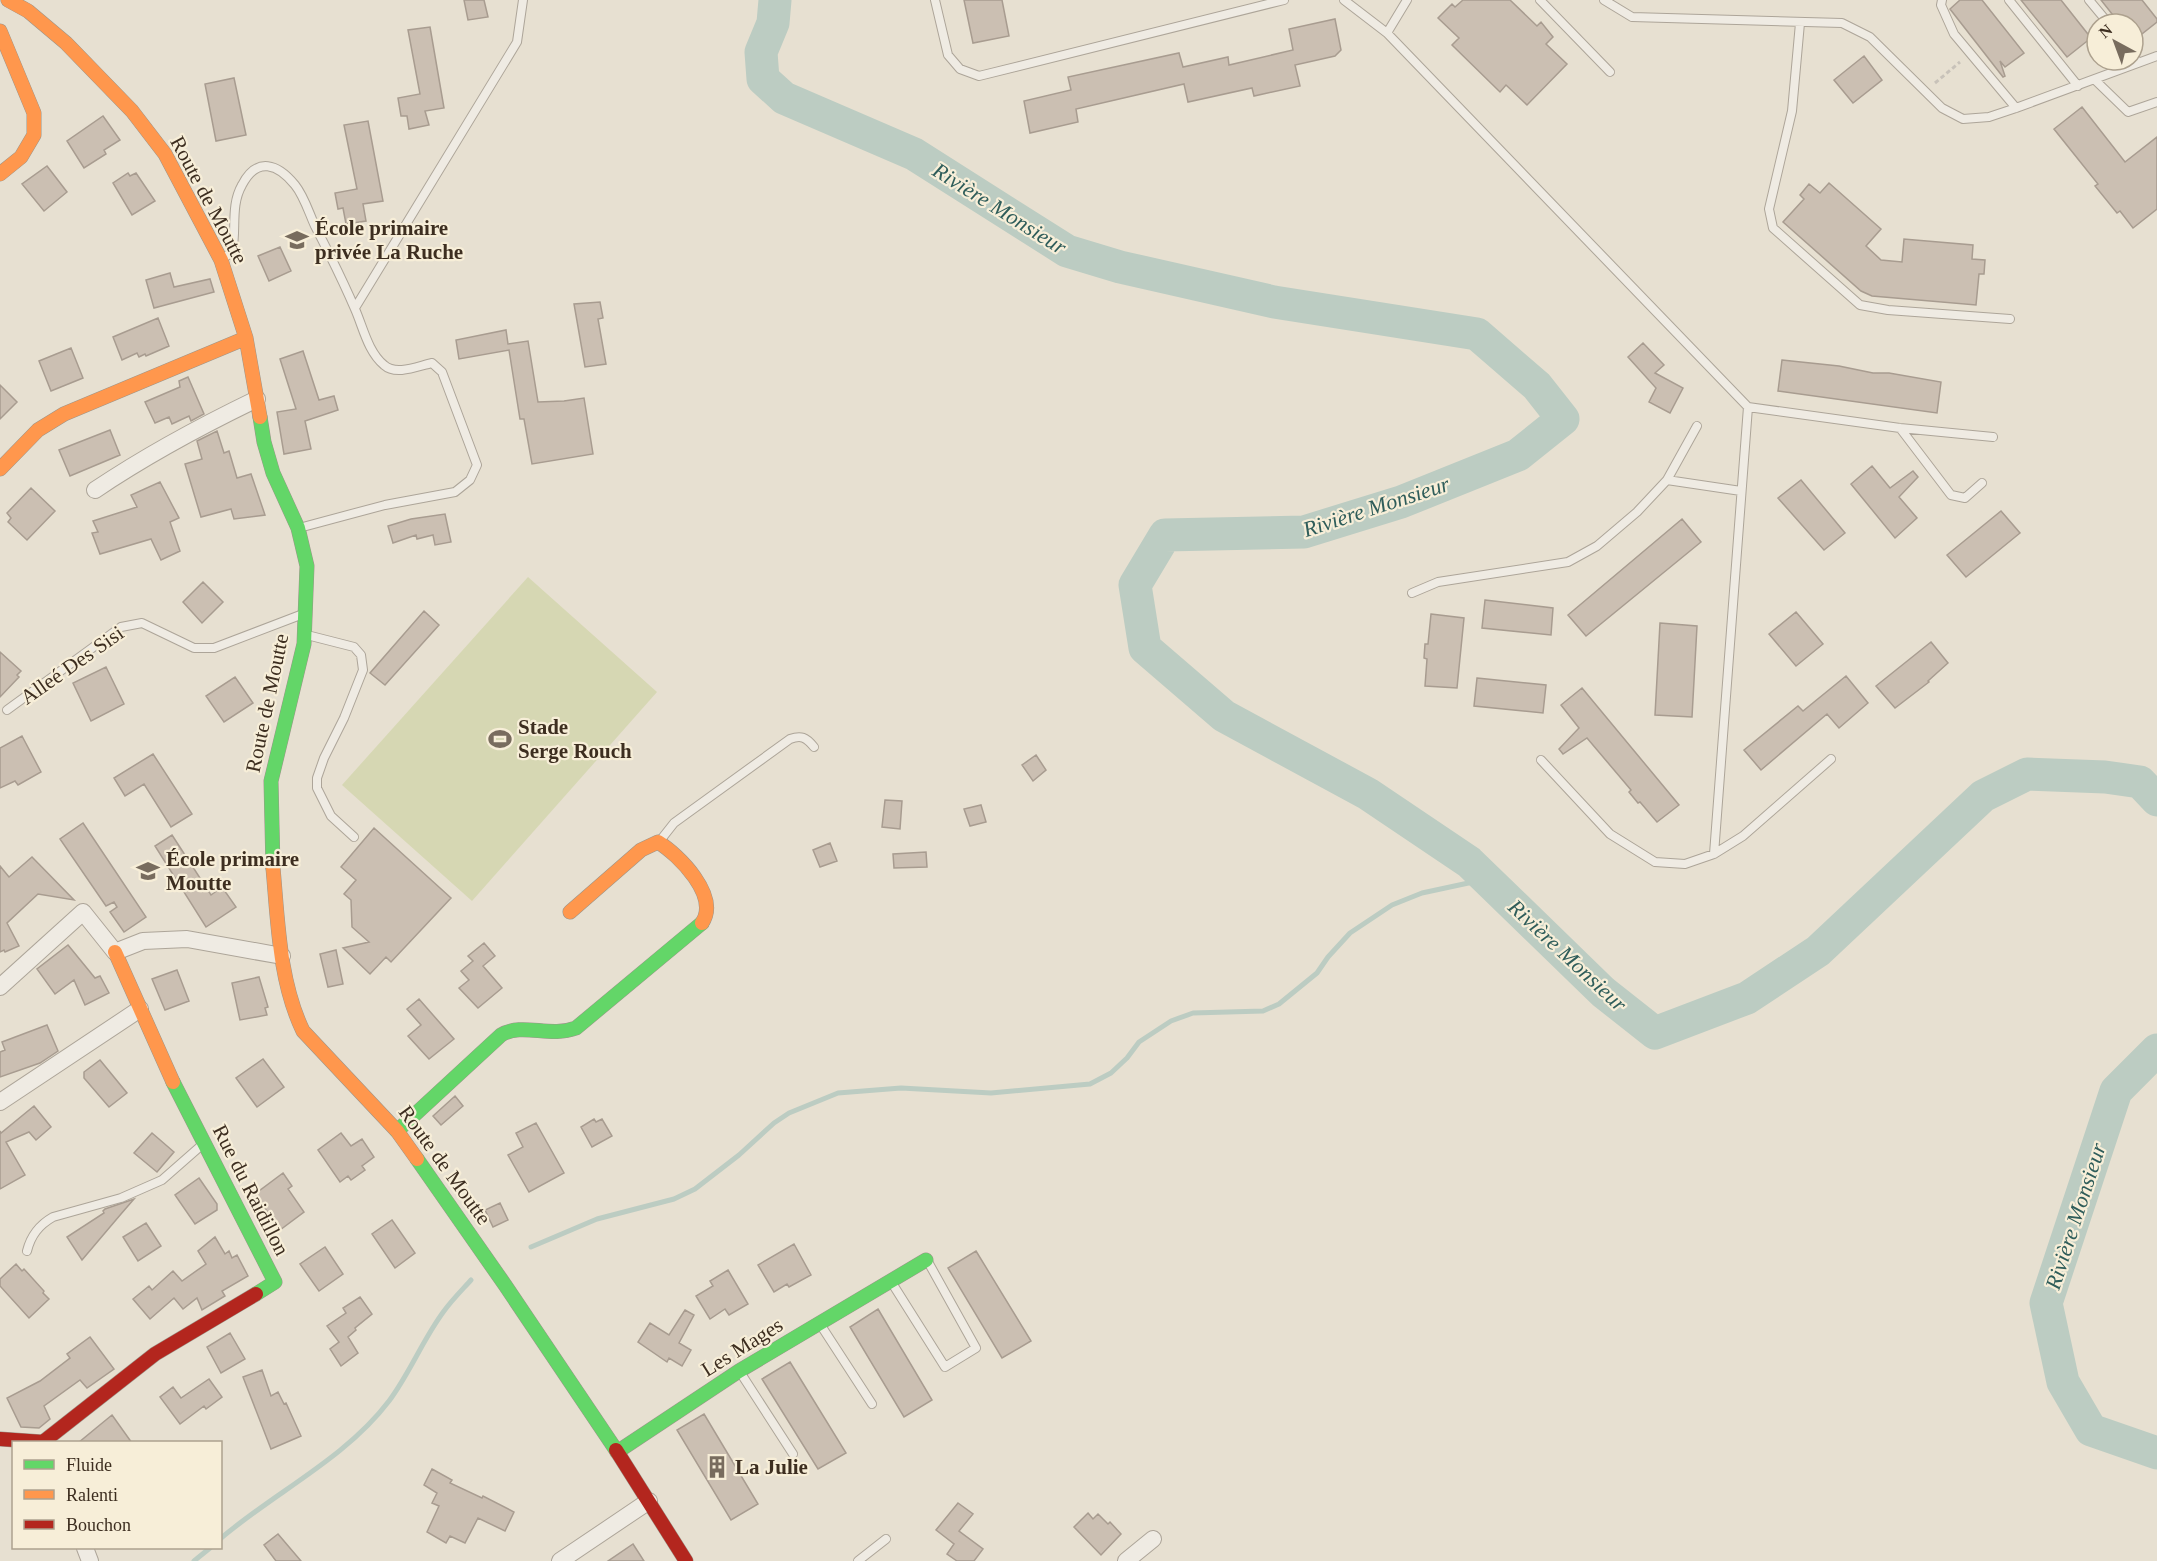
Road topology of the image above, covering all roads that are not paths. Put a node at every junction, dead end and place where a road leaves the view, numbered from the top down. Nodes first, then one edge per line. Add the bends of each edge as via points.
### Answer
1 (8, 0) edge
2 (523, 0) edge
3 (934, 0) edge
4 (1284, 0) edge
5 (1344, 0) edge
6 (1407, 0) edge
7 (1540, 0) edge
8 (1604, 0) edge
9 (1942, 0) edge
10 (2009, 0) edge
11 (2089, 0) edge
12 (2099, 12) edge
13 (1800, 23) junction
14 (0, 31) edge
15 (1387, 33) junction
16 (1610, 72) dead end
17 (2115, 72) edge
18 (2095, 80) junction
19 (2078, 86) junction
20 (2157, 102) edge
21 (2016, 108) junction
22 (0, 174) edge
23 (220, 260) junction
24 (355, 308) junction
25 (2010, 319) dead end
26 (246, 338) junction
27 (257, 399) junction
28 (1748, 407) junction
29 (1698, 426) dead end
30 (1900, 428) junction
31 (1994, 437) dead end
32 (0, 469) edge
33 (1667, 480) junction
34 (1982, 483) dead end
35 (95, 490) dead end
36 (1741, 491) junction
37 (298, 528) junction
38 (1412, 593) dead end
39 (306, 613) junction
40 (305, 635) junction
41 (7, 710) dead end
42 (814, 747) dead end
43 (1831, 759) dead end
44 (1541, 760) dead end
45 (354, 837) dead end
46 (658, 842) junction
47 (1714, 854) junction
48 (570, 912) dead end
49 (115, 952) junction
50 (282, 956) junction
51 (0, 987) edge
52 (140, 1009) junction
53 (0, 1102) edge
54 (397, 1131) junction
55 (204, 1144) junction
56 (27, 1251) dead end
57 (926, 1260) joint
58 (891, 1281) junction
59 (820, 1323) junction
60 (739, 1371) junction
61 (872, 1404) dead end
62 (0, 1439) edge
63 (29, 1441) edge
64 (44, 1441) edge
65 (617, 1452) junction
66 (793, 1454) dead end
67 (649, 1501) junction
68 (886, 1539) dead end
69 (1153, 1539) dead end
70 (560, 1561) edge
71 (686, 1561) edge
72 (858, 1561) edge
73 (1126, 1561) edge

1 - 23 street, Route de Moutte via 28,11 66,43 132,111 165,154
2 - 24 lane via 517,42
3 - 4 lane via 948,55 960,69 979,76
5 - 15 lane
6 - 15 lane
7 - 16 lane
8 - 13 lane via 1632,16
9 - 21 lane via 1954,34
10 - 19 lane
11 - 12 lane
13 - 21 lane via 1842,23 1870,37 1942,108 1963,119 1989,117
13 - 25 lane via 1792,111 1769,209 1773,228 1860,305
14 - 22 street via 34,113 34,135 21,157
15 - 28 lane
17 - 18 lane
18 - 19 lane
18 - 20 lane via 2128,111
19 - 21 lane
23 - 24 lane via 232,252 234,207 242,184 254,170 267,165 280,169 297,187
23 - 26 street, Route de Moutte
24 - 37 lane via 374,354 385,367 396,371 432,363 442,372 477,465 470,480 455,492
26 - 27 street, Route de Moutte
26 - 32 street via 64,414 38,430
27 - 35 street via 186,434
27 - 37 street, Route de Moutte via 273,472
28 - 30 lane
28 - 36 lane
29 - 33 lane
30 - 31 lane
30 - 34 lane via 1951,495 1965,498
33 - 36 lane
33 - 38 lane via 1597,546 1568,562 1438,582
36 - 47 lane
37 - 39 street, Route de Moutte via 308,566
39 - 40 street, Route de Moutte
39 - 41 lane, Alleé Des Sisi via 214,648 194,648 142,623 121,627
40 - 45 lane via 354,647 361,655 363,670 317,778 317,788 331,816
40 - 50 street, Route de Moutte via 271,781 271,853
42 - 46 lane via 803,736 790,739 684,815
43 - 47 lane via 1743,836
44 - 47 lane via 1610,834 1655,862 1685,864
46 - 48 street via 641,850
46 - 54 street via 696,880 706,899 706,916 701,925 576,1028 551,1034 520,1029 495,1040
49 - 50 street via 142,941 187,939
49 - 51 street via 83,912
49 - 52 street, Rue du Raidillon
50 - 54 street, Route de Moutte via 294,1012 303,1031
52 - 53 street
52 - 55 street, Rue du Raidillon
54 - 65 street, Route de Moutte
55 - 56 lane via 162,1180 121,1198 46,1221 34,1234
55 - 64 street, Rue du Raidillon via 275,1282 155,1354
57 - 58 street, Les Mages
57 - 58 lane, Les Mages via 976,1348 945,1367
58 - 59 street, Les Mages
59 - 60 street, Les Mages
59 - 61 lane
60 - 65 street, Les Mages
60 - 66 lane
62 - 63 street, Rue du Raidillon
65 - 67 street, Route de Moutte
67 - 70 street
67 - 71 street, Route de Moutte
68 - 72 lane
69 - 73 street

